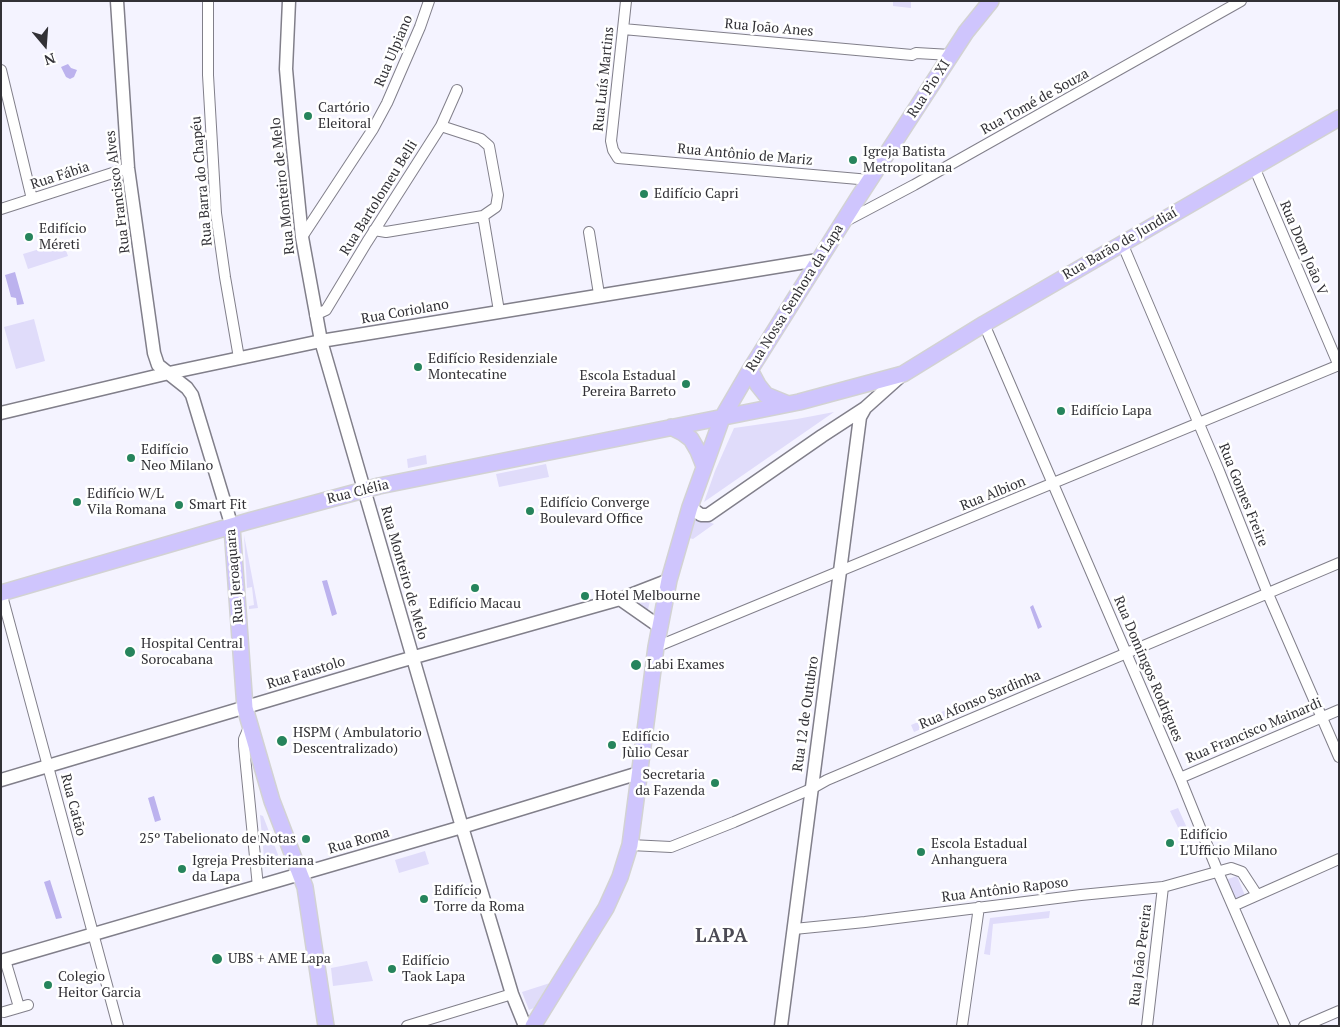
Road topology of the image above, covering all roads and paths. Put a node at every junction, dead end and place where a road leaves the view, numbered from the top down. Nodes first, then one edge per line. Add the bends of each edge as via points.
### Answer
1 (117, 1) edge
2 (208, 1) edge
3 (289, 1) edge
4 (429, 1) edge
5 (626, 1) edge
6 (991, 1) edge
7 (1241, 1) edge
8 (623, 29) junction
9 (948, 59) junction
10 (1, 70) edge
11 (457, 90) dead end
12 (1339, 118) edge
13 (441, 126) junction
14 (618, 158) joint
15 (1254, 167) junction
16 (128, 168) junction
17 (870, 180) junction
18 (32, 199) junction
19 (1, 209) edge
20 (483, 216) junction
21 (841, 224) junction
22 (374, 230) junction
23 (589, 232) dead end
24 (302, 237) junction
25 (1122, 243) junction
26 (818, 260) junction
27 (599, 294) junction
28 (499, 311) junction
29 (315, 315) junction
30 (984, 324) junction
31 (321, 341) junction
32 (239, 358) junction
33 (1339, 366) edge
34 (750, 370) junction
35 (169, 373) junction
36 (904, 374) junction
37 (788, 404) junction
38 (865, 408) junction
39 (1, 413) edge
40 (722, 418) junction
41 (1198, 423) junction
42 (671, 427) junction
43 (704, 466) junction
44 (1053, 484) junction
45 (364, 490) junction
46 (690, 507) junction
47 (232, 527) junction
48 (1339, 563) edge
49 (840, 572) junction
50 (670, 580) junction
51 (1, 593) edge
52 (1268, 594) junction
53 (620, 599) junction
54 (660, 627) junction
55 (656, 647) junction
56 (1126, 654) junction
57 (412, 657) junction
58 (245, 708) junction
59 (1339, 710) edge
60 (1322, 717) junction
61 (250, 725) junction
62 (1339, 757) edge
63 (48, 766) junction
64 (638, 773) junction
65 (1180, 778) junction
66 (1, 780) edge
67 (811, 789) junction
68 (462, 827) junction
69 (630, 845) junction
70 (1339, 860) edge
71 (1218, 872) junction
72 (300, 874) junction
73 (258, 887) junction
74 (1163, 887) junction
75 (1257, 896) junction
76 (1234, 906) junction
77 (979, 907) junction
78 (794, 929) junction
79 (93, 934) junction
80 (3, 961) edge
81 (512, 994) junction
82 (1339, 1011) edge
83 (4, 1012) dead end
84 (118, 1026) edge
85 (326, 1026) edge
86 (407, 1026) edge
87 (525, 1026) edge
88 (533, 1026) edge
89 (781, 1026) edge
90 (962, 1026) edge
91 (1147, 1026) edge
92 (1285, 1026) edge
93 (1304, 1026) edge

1 - 16 street, Rua Francisco Alves
2 - 32 street, Rua Barra do Chapéu via 208,75 216,213
3 - 24 street, Rua Monteiro de Melo via 286,69
4 - 24 street, Rua Ulpiano via 373,129
5 - 8 street, Rua Luís Martins
6 - 9 main road, Rua Pio XI
7 - 21 street, Rua Tomé de Souza
8 - 9 street, Rua João Anes
8 - 14 street, Rua Luís Martins via 611,142
9 - 17 main road, Rua Pio XI
10 - 18 street
11 - 13 street, Rua Bartolomeu Belli
12 - 15 main road, Rua Barão de Jundiaí
13 - 20 street via 489,146 498,201 493,210
13 - 22 street, Rua Bartolomeu Belli
14 - 17 street, Rua Antônio de Mariz
15 - 25 main road, Rua Barão de Jundiaí
15 - 33 street, Rua Dom João V
16 - 18 street, Rua Fábia
16 - 35 street, Rua Francisco Alves via 154,353 158,365
17 - 21 main road, Rua Nossa Senhora da Lapa
18 - 19 street, Rua Fábia
20 - 22 street via 386,232
20 - 28 street
21 - 26 main road, Rua Nossa Senhora da Lapa
22 - 29 street, Rua Bartolomeu Belli via 326,310
23 - 27 street
24 - 29 street, Rua Monteiro de Melo
25 - 30 main road, Rua Barão de Jundiaí
25 - 41 street, Rua Gomes Freire
26 - 27 street, Rua Coriolano
26 - 34 main road, Rua Nossa Senhora da Lapa
27 - 28 street, Rua Coriolano
28 - 31 street, Rua Coriolano
29 - 31 street, Rua Monteiro de Melo
30 - 36 main road, Rua Barão de Jundiaí
30 - 44 street, Rua Domingos Rodrigues
31 - 32 street, Rua Coriolano
31 - 45 street, Rua Monteiro de Melo
32 - 35 street, Rua Coriolano
33 - 41 street, Rua Albion
34 - 37 main road via 766,395
34 - 40 main road, Rua Nossa Senhora da Lapa
35 - 39 street, Rua Coriolano
35 - 47 street, Rua Jeroaquara via 192,395
36 - 37 main road, Rua Barão de Jundiaí
36 - 38 street
37 - 40 main road, Rua Clélia
38 - 46 street via 708,515 701,515
38 - 49 street, Rua 12 de Outubro via 860,418
40 - 42 main road, Rua Clélia
40 - 43 main road, Rua Nossa Senhora da Lapa
41 - 44 street, Rua Albion
41 - 52 street, Rua Gomes Freire
42 - 43 main road via 691,439
42 - 45 main road, Rua Clélia
43 - 46 main road, Rua Nossa Senhora da Lapa
44 - 49 street, Rua Albion
44 - 56 street, Rua Domingos Rodrigues
45 - 47 main road, Rua Clélia
45 - 57 street, Rua Monteiro de Melo
46 - 50 main road
47 - 51 main road, Rua Clélia
47 - 58 main road, Rua Jeroaquara
48 - 52 street, Rua Afonso Sardinha
49 - 55 street, Rua Albion
49 - 67 street, Rua 12 de Outubro
50 - 53 street, Rua Faustolo
50 - 54 main road
51 - 63 street, Rua Catão
52 - 56 street, Rua Afonso Sardinha
52 - 60 street, Rua Gomes Freire
53 - 54 street
53 - 57 street, Rua Faustolo
54 - 55 main road
55 - 64 main road
56 - 65 street, Rua Domingos Rodrigues
56 - 67 street, Rua Afonso Sardinha
57 - 58 street, Rua Faustolo
57 - 68 street, Rua Monteiro de Melo
58 - 61 main road, Rua Jeroaquara
58 - 63 street, Rua Faustolo
59 - 60 street, Rua Francisco Mainardi
60 - 62 street, Rua Gomes Freire
60 - 65 street, Rua Francisco Mainardi
61 - 72 main road, Rua Jeroaquara via 272,801
61 - 73 street via 244,746
63 - 66 street, Rua Faustolo
63 - 79 street, Rua Catão
64 - 68 street, Rua Roma
64 - 69 main road
65 - 71 street, Rua Domingos Rodrigues
67 - 69 street, Rua Afonso Sardinha via 671,847
67 - 78 street, Rua 12 de Outubro
68 - 72 street, Rua Roma
68 - 81 street, Rua Monteiro de Melo
69 - 88 main road via 606,908
70 - 75 street
71 - 74 street, Rua Antônio Raposo
71 - 75 street, Rua Antônio Raposo via 1239,869
71 - 76 street, Rua Domingos Rodrigues
72 - 73 street, Rua Roma
72 - 85 main road, Rua Jeroaquara via 305,887
73 - 79 street, Rua Roma
74 - 77 street, Rua Antônio Raposo
74 - 91 street, Rua João Pereira
75 - 76 street
76 - 92 street, Rua Domingos Rodrigues
77 - 78 street, Rua Antônio Raposo
77 - 90 street
78 - 89 street, Rua 12 de Outubro
79 - 80 street, Rua Roma
79 - 84 street, Rua Catão
80 - 83 street via 23,1006
81 - 86 street
81 - 87 street, Rua Monteiro de Melo
82 - 93 street

